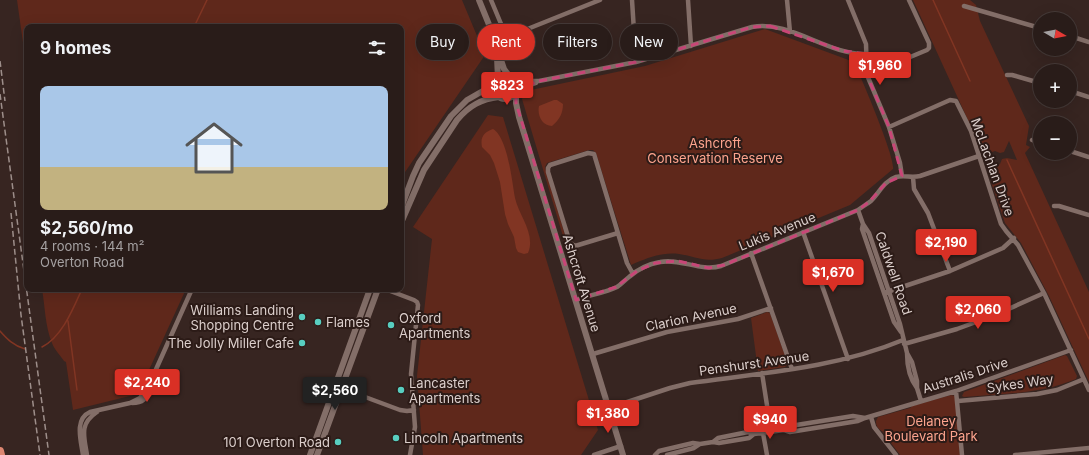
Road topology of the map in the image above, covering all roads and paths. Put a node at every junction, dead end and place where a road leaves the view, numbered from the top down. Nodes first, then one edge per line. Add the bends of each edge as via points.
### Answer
1 (478, 0) edge
2 (491, 0) edge
3 (600, 0) edge
4 (632, 0) edge
5 (688, 0) edge
6 (788, 0) edge
7 (848, 0) edge
8 (909, 0) edge
9 (964, 6) dead end
10 (488, 24) edge
11 (1033, 26) edge
12 (790, 32) junction
13 (1077, 38) edge
14 (1089, 42) edge
15 (691, 46) junction
16 (866, 54) junction
17 (497, 60) edge
18 (501, 60) edge
19 (636, 62) junction
20 (866, 75) junction
21 (1006, 75) dead end
22 (512, 79) junction
23 (539, 81) junction
24 (1033, 81) edge
25 (496, 82) junction
26 (516, 91) junction
27 (1077, 94) edge
28 (499, 97) junction
29 (1089, 97) edge
30 (506, 99) junction
31 (519, 118) junction
32 (889, 127) junction
33 (1077, 154) edge
34 (979, 156) junction
35 (1089, 157) edge
36 (902, 176) junction
37 (913, 177) junction
38 (404, 200) edge
39 (1054, 206) dead end
40 (858, 210) junction
41 (1089, 215) edge
42 (404, 216) edge
43 (803, 232) junction
44 (618, 233) junction
45 (1014, 238) junction
46 (751, 253) junction
47 (950, 271) junction
48 (633, 274) junction
49 (191, 292) edge
50 (369, 292) edge
51 (377, 292) edge
52 (393, 292) edge
53 (886, 292) junction
54 (1044, 293) junction
55 (576, 300) junction
56 (771, 308) junction
57 (904, 342) junction
58 (1071, 350) junction
59 (592, 354) junction
60 (848, 359) junction
61 (792, 369) junction
62 (762, 373) junction
63 (1084, 379) junction
64 (341, 388) junction
65 (1089, 390) edge
66 (956, 391) junction
67 (921, 401) junction
68 (958, 401) junction
69 (609, 408) junction
70 (414, 410) junction
71 (98, 411) junction
72 (871, 417) junction
73 (771, 432) junction
74 (763, 433) junction
75 (700, 444) junction
76 (620, 446) junction
77 (1089, 448) edge
78 (0, 451) edge
79 (0, 455) edge
80 (83, 455) edge
81 (87, 455) edge
82 (310, 455) edge
83 (317, 455) edge
84 (410, 455) edge
85 (594, 455) edge
86 (623, 455) edge
87 (655, 455) edge
88 (667, 455) edge
89 (767, 455) edge
90 (896, 455) edge
91 (962, 455) edge
92 (1014, 455) edge

1 - 10 street
2 - 3 street via 506,35 510,36
4 - 19 street
5 - 15 street
6 - 12 street
7 - 16 street via 866,44
8 - 20 street via 929,48
9 - 11 street
12 - 15 street via 763,25
12 - 16 street via 844,51
13 - 14 street
15 - 19 street
16 - 20 street
17 - 25 street
18 - 22 street
19 - 23 street
20 - 32 street
21 - 24 street
22 - 23 street
22 - 25 street via 505,77
22 - 26 street
23 - 26 street
25 - 28 street via 494,91
25 - 38 street via 467,100 451,116 419,163
26 - 30 street via 512,97
26 - 31 street, Ashcroft Avenue
27 - 29 street
28 - 30 street
28 - 42 street via 484,99 457,120 424,170
30 - 31 street, Ashcroft Avenue
31 - 55 street, Ashcroft Avenue
32 - 34 street, McLachlan Drive via 954,100 971,131
32 - 36 street
33 - 35 street
34 - 37 street
34 - 45 street, McLachlan Drive via 1001,224
36 - 37 street
36 - 40 street, Lukis Avenue via 886,183 870,202
37 - 47 street via 914,189 928,213
39 - 41 street
40 - 43 street, Lukis Avenue
40 - 53 street, Caldwell Road via 869,233
43 - 46 street, Lukis Avenue
43 - 60 street
44 - 44 street via 594,154 588,153 550,165 548,172 570,243 577,245
44 - 48 street via 626,262
45 - 47 street via 1003,248
45 - 54 street, McLachlan Drive
46 - 48 street, Lukis Avenue via 717,267 704,268 667,261 651,264
46 - 56 street
47 - 53 street
48 - 55 street, Lukis Avenue via 616,287
49 - 71 street via 149,385 140,398
50 - 82 street
51 - 64 street
52 - 70 street via 416,301 418,305 411,374
53 - 57 street, Caldwell Road via 900,324
54 - 57 street, Penshurst Avenue via 957,329
54 - 58 street, McLachlan Drive
55 - 59 street, Ashcroft Avenue
56 - 59 street, Clarion Avenue via 738,319 667,332
56 - 61 street
57 - 60 street, Penshurst Avenue
57 - 67 street, Caldwell Road via 912,381
58 - 63 street, McLachlan Drive
58 - 66 street, Australis Drive
59 - 69 street, Ashcroft Avenue
60 - 61 street, Penshurst Avenue
61 - 62 street, Penshurst Avenue
62 - 69 street, Penshurst Avenue via 690,383
62 - 73 street
63 - 65 street, McLachlan Drive
63 - 68 street, Sykes Way via 1057,390 1037,394
64 - 70 street via 400,410
64 - 83 street
66 - 67 street, Australis Drive
66 - 68 street
67 - 72 street, Australis Drive
68 - 91 street
69 - 76 street, Ashcroft Avenue
70 - 84 street via 415,429
71 - 80 street via 86,415 80,426
71 - 81 street via 88,418 84,427
72 - 73 street, Australis Drive via 790,432
72 - 90 street via 874,427
73 - 74 street, Australis Drive
74 - 75 street, Australis Drive via 734,441
74 - 89 street
75 - 87 street, Australis Drive via 678,446
75 - 88 street, Australis Drive
76 - 85 street
76 - 86 street, Ashcroft Avenue
77 - 92 street
78 - 79 highway

